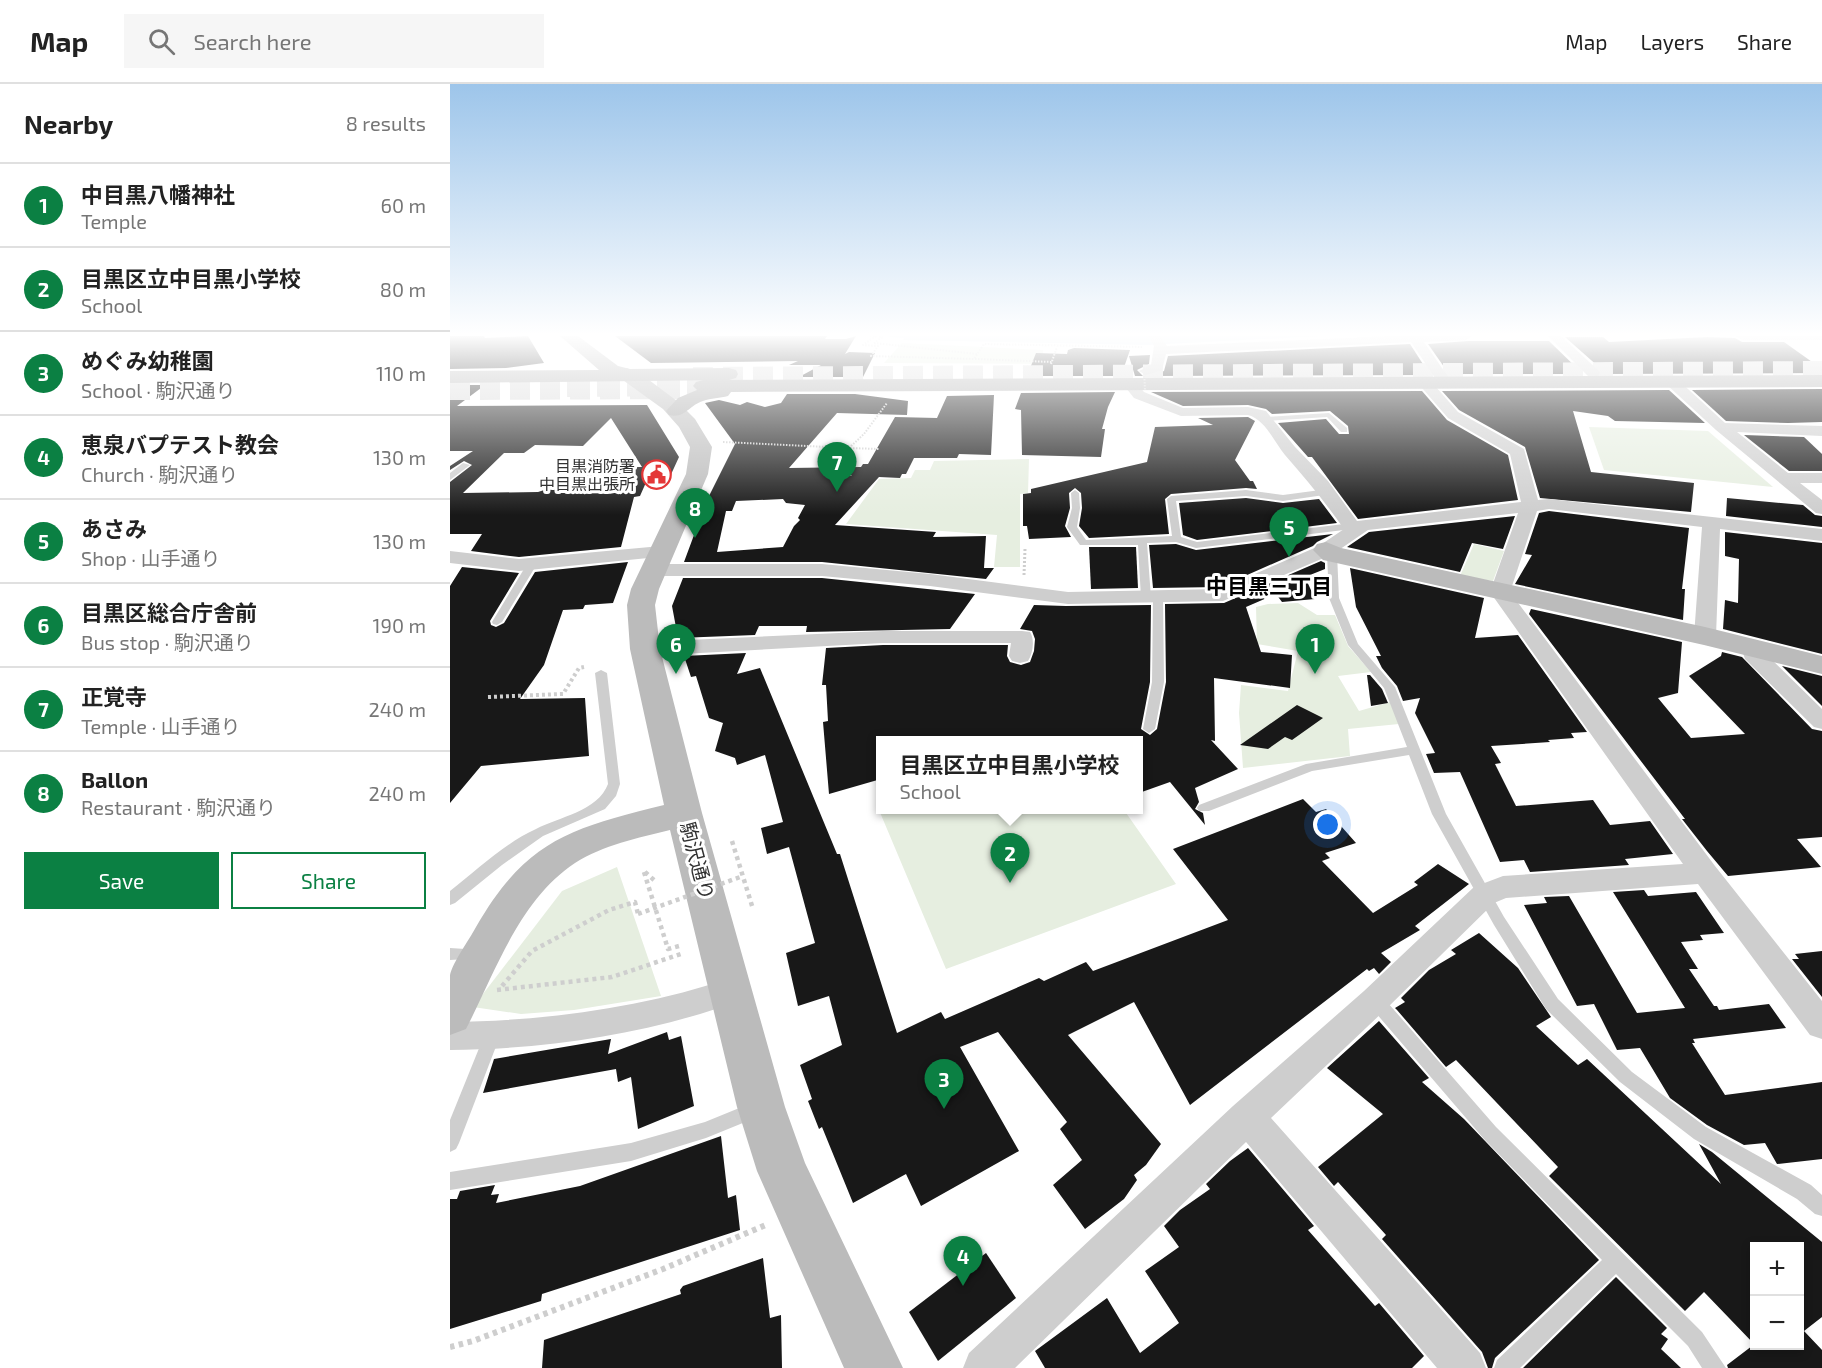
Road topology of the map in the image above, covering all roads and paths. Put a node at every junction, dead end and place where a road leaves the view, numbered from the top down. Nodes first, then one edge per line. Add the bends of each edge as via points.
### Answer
1 (659, 396) edge
2 (695, 396) tunnel mouth
3 (1141, 396) edge
4 (1444, 396) edge
5 (1687, 396) edge
6 (887, 403) dead end
7 (676, 411) junction
8 (1267, 418) junction
9 (1721, 427) junction
10 (1344, 430) dead end
11 (1822, 431) edge
12 (723, 442) dead end
13 (849, 448) junction
14 (879, 449) dead end
15 (450, 464) edge
16 (850, 476) dead end
17 (450, 477) edge
18 (1784, 478) junction
19 (1822, 478) edge
20 (1328, 492) junction
21 (1075, 493) dead end
22 (1530, 505) junction
23 (1822, 509) edge
24 (1711, 524) junction
25 (1353, 528) junction
26 (1822, 535) edge
27 (1177, 539) junction
28 (1142, 542) junction
29 (1329, 552) junction
30 (450, 557) edge
31 (658, 561) junction
32 (532, 564) junction
33 (1500, 592) junction
34 (1152, 598) junction
35 (497, 622) dead end
36 (1705, 636) junction
37 (1752, 647) junction
38 (645, 649) junction
39 (1020, 656) dead end
40 (1822, 665) edge
41 (596, 670) joint
42 (488, 697) dead end
43 (1822, 722) edge
44 (1149, 729) dead end
45 (1414, 750) junction
46 (1204, 808) dead end
47 (684, 813) junction
48 (732, 841) dead end
49 (1705, 873) junction
50 (743, 876) junction
51 (654, 880) dead end
52 (1484, 895) junction
53 (450, 899) edge
54 (656, 908) junction
55 (753, 909) dead end
56 (679, 946) dead end
57 (681, 954) dead end
58 (469, 981) edge
59 (731, 991) junction
60 (1375, 1000) junction
61 (1822, 1025) edge
62 (450, 1036) edge
63 (492, 1036) junction
64 (761, 1107) junction
65 (1246, 1118) junction
66 (450, 1143) edge
67 (450, 1181) edge
68 (1822, 1207) edge
69 (800, 1211) junction
70 (1616, 1260) junction
71 (450, 1347) edge
72 (873, 1368) edge
73 (984, 1368) edge
74 (1465, 1368) edge
75 (1505, 1368) edge
76 (1714, 1368) edge

1 - 7 main road, 駒沢通り
2 - 7 main road
3 - 8 street via 1180,411 1248,411
4 - 22 street via 1453,415 1516,449
5 - 9 street
6 - 13 path
7 - 31 main road, 駒沢通り via 698,441 700,457 697,474
8 - 10 lane via 1329,415
8 - 20 street via 1289,450
9 - 11 street
9 - 18 street
12 - 13 path
13 - 14 path
13 - 16 path
15 - 17 lane via 466,465
18 - 19 street
18 - 23 street
20 - 25 street
20 - 27 lane via 1284,498 1246,493 1171,499
21 - 28 lane via 1072,527 1083,543
22 - 24 street via 1583,507
22 - 25 street
22 - 33 street
24 - 26 street
24 - 36 street
25 - 27 lane via 1196,545
25 - 29 street
27 - 28 lane
28 - 34 lane
29 - 33 main road
29 - 34 street via 1222,595
29 - 45 lane via 1334,598 1353,645 1389,687
30 - 32 street
31 - 32 street
31 - 34 street via 822,570 1068,598
31 - 38 main road, 駒沢通り via 641,605
32 - 35 lane
33 - 36 main road
33 - 49 street
34 - 44 lane via 1158,682
36 - 37 main road
37 - 40 main road
37 - 43 street via 1754,654
38 - 39 street via 883,637 1022,637
38 - 47 main road, 駒沢通り
41 - 42 path via 579,668 562,694
41 - 53 lane via 614,784 607,800 538,833
45 - 46 lane via 1310,767
45 - 52 lane via 1439,814
47 - 58 main road via 585,842 549,862 527,883 504,917
47 - 59 main road, 駒沢通り
48 - 50 path
49 - 52 street via 1503,887
49 - 61 street
50 - 54 path, bridge
50 - 55 path
51 - 54 path via 644,872
52 - 60 street
52 - 68 lane via 1552,1004 1626,1077 1700,1133 1804,1192
54 - 56 path via 668,949
54 - 58 path, bridge via 638,914 635,902 609,910
57 - 58 path via 612,977 537,987
59 - 63 street via 697,1004 621,1020
59 - 64 main road, 駒沢通り
60 - 65 street
60 - 70 lane via 1490,1133
62 - 63 street
63 - 66 lane
64 - 67 lane via 706,1130 631,1152
64 - 69 main road, 駒沢通り
65 - 73 street
65 - 74 street via 1268,1137
69 - 71 path via 663,1269
69 - 72 main road, 駒沢通り
70 - 75 lane
70 - 76 lane via 1695,1339

